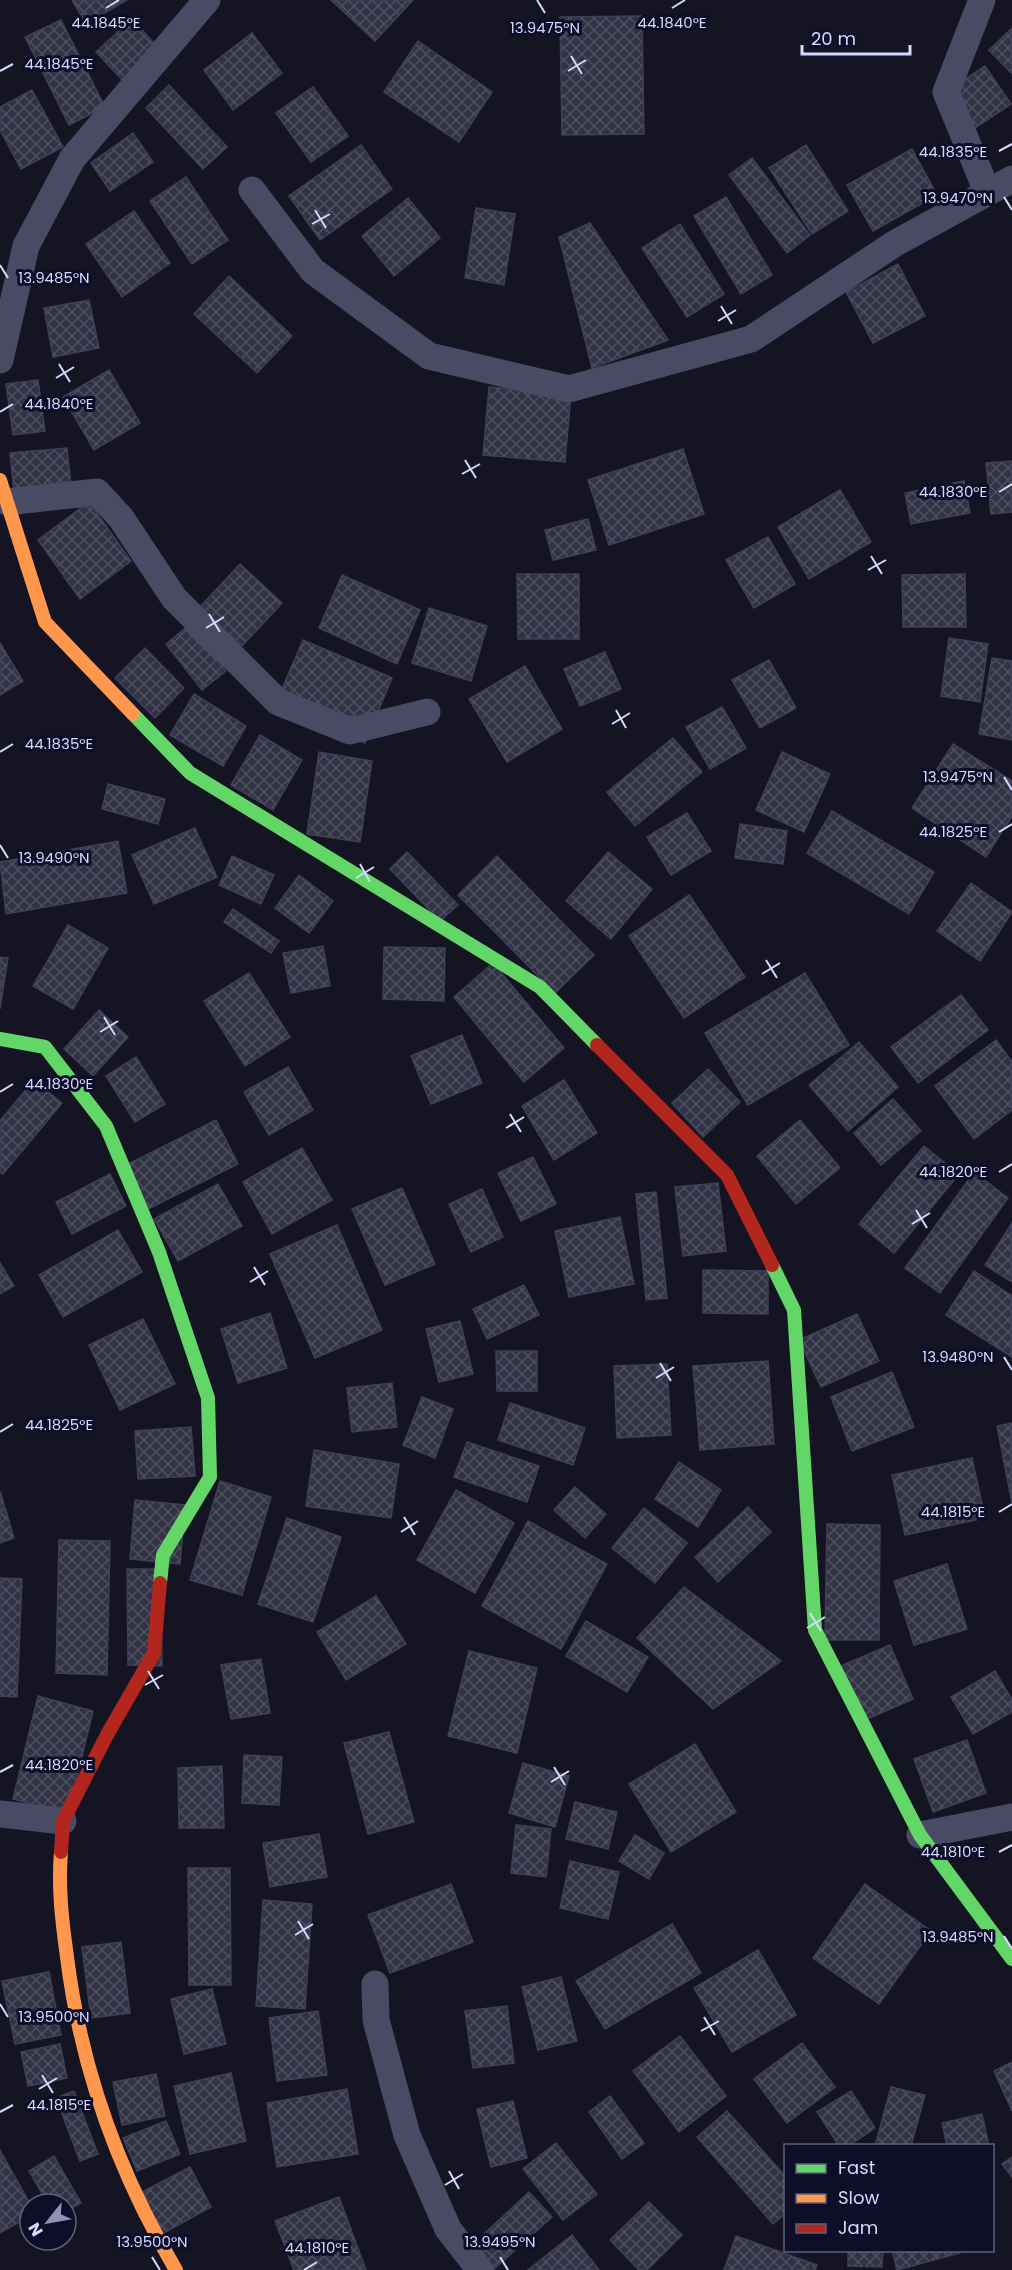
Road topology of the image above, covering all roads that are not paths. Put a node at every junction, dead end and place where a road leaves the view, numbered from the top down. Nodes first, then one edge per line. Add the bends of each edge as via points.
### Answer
1 (207, 0) edge
2 (982, 0) edge
3 (1012, 179) edge
4 (252, 190) dead end
5 (987, 191) junction
6 (0, 360) edge
7 (4, 491) edge
8 (427, 712) dead end
9 (0, 1039) edge
10 (0, 1814) edge
11 (1012, 1817) edge
12 (63, 1821) junction
13 (920, 1835) junction
14 (1012, 1959) edge
15 (375, 1984) dead end
16 (176, 2270) edge
17 (480, 2270) edge

1 - 6 street via 72,159 26,246
2 - 5 street via 946,92
3 - 5 street
4 - 5 street via 313,271 429,356 569,388 751,339 894,244
7 - 8 street via 97,492 121,518 174,598 278,702 350,730
7 - 13 street via 45,622 190,773 540,987 727,1175 794,1310 815,1630
9 - 12 street via 45,1047 106,1125 159,1252 208,1398 210,1477 163,1555 154,1653
10 - 12 street
11 - 13 street
12 - 16 street via 58,1890 73,2006 100,2111 153,2231
13 - 14 street
15 - 17 street via 376,2020 407,2135 448,2229

